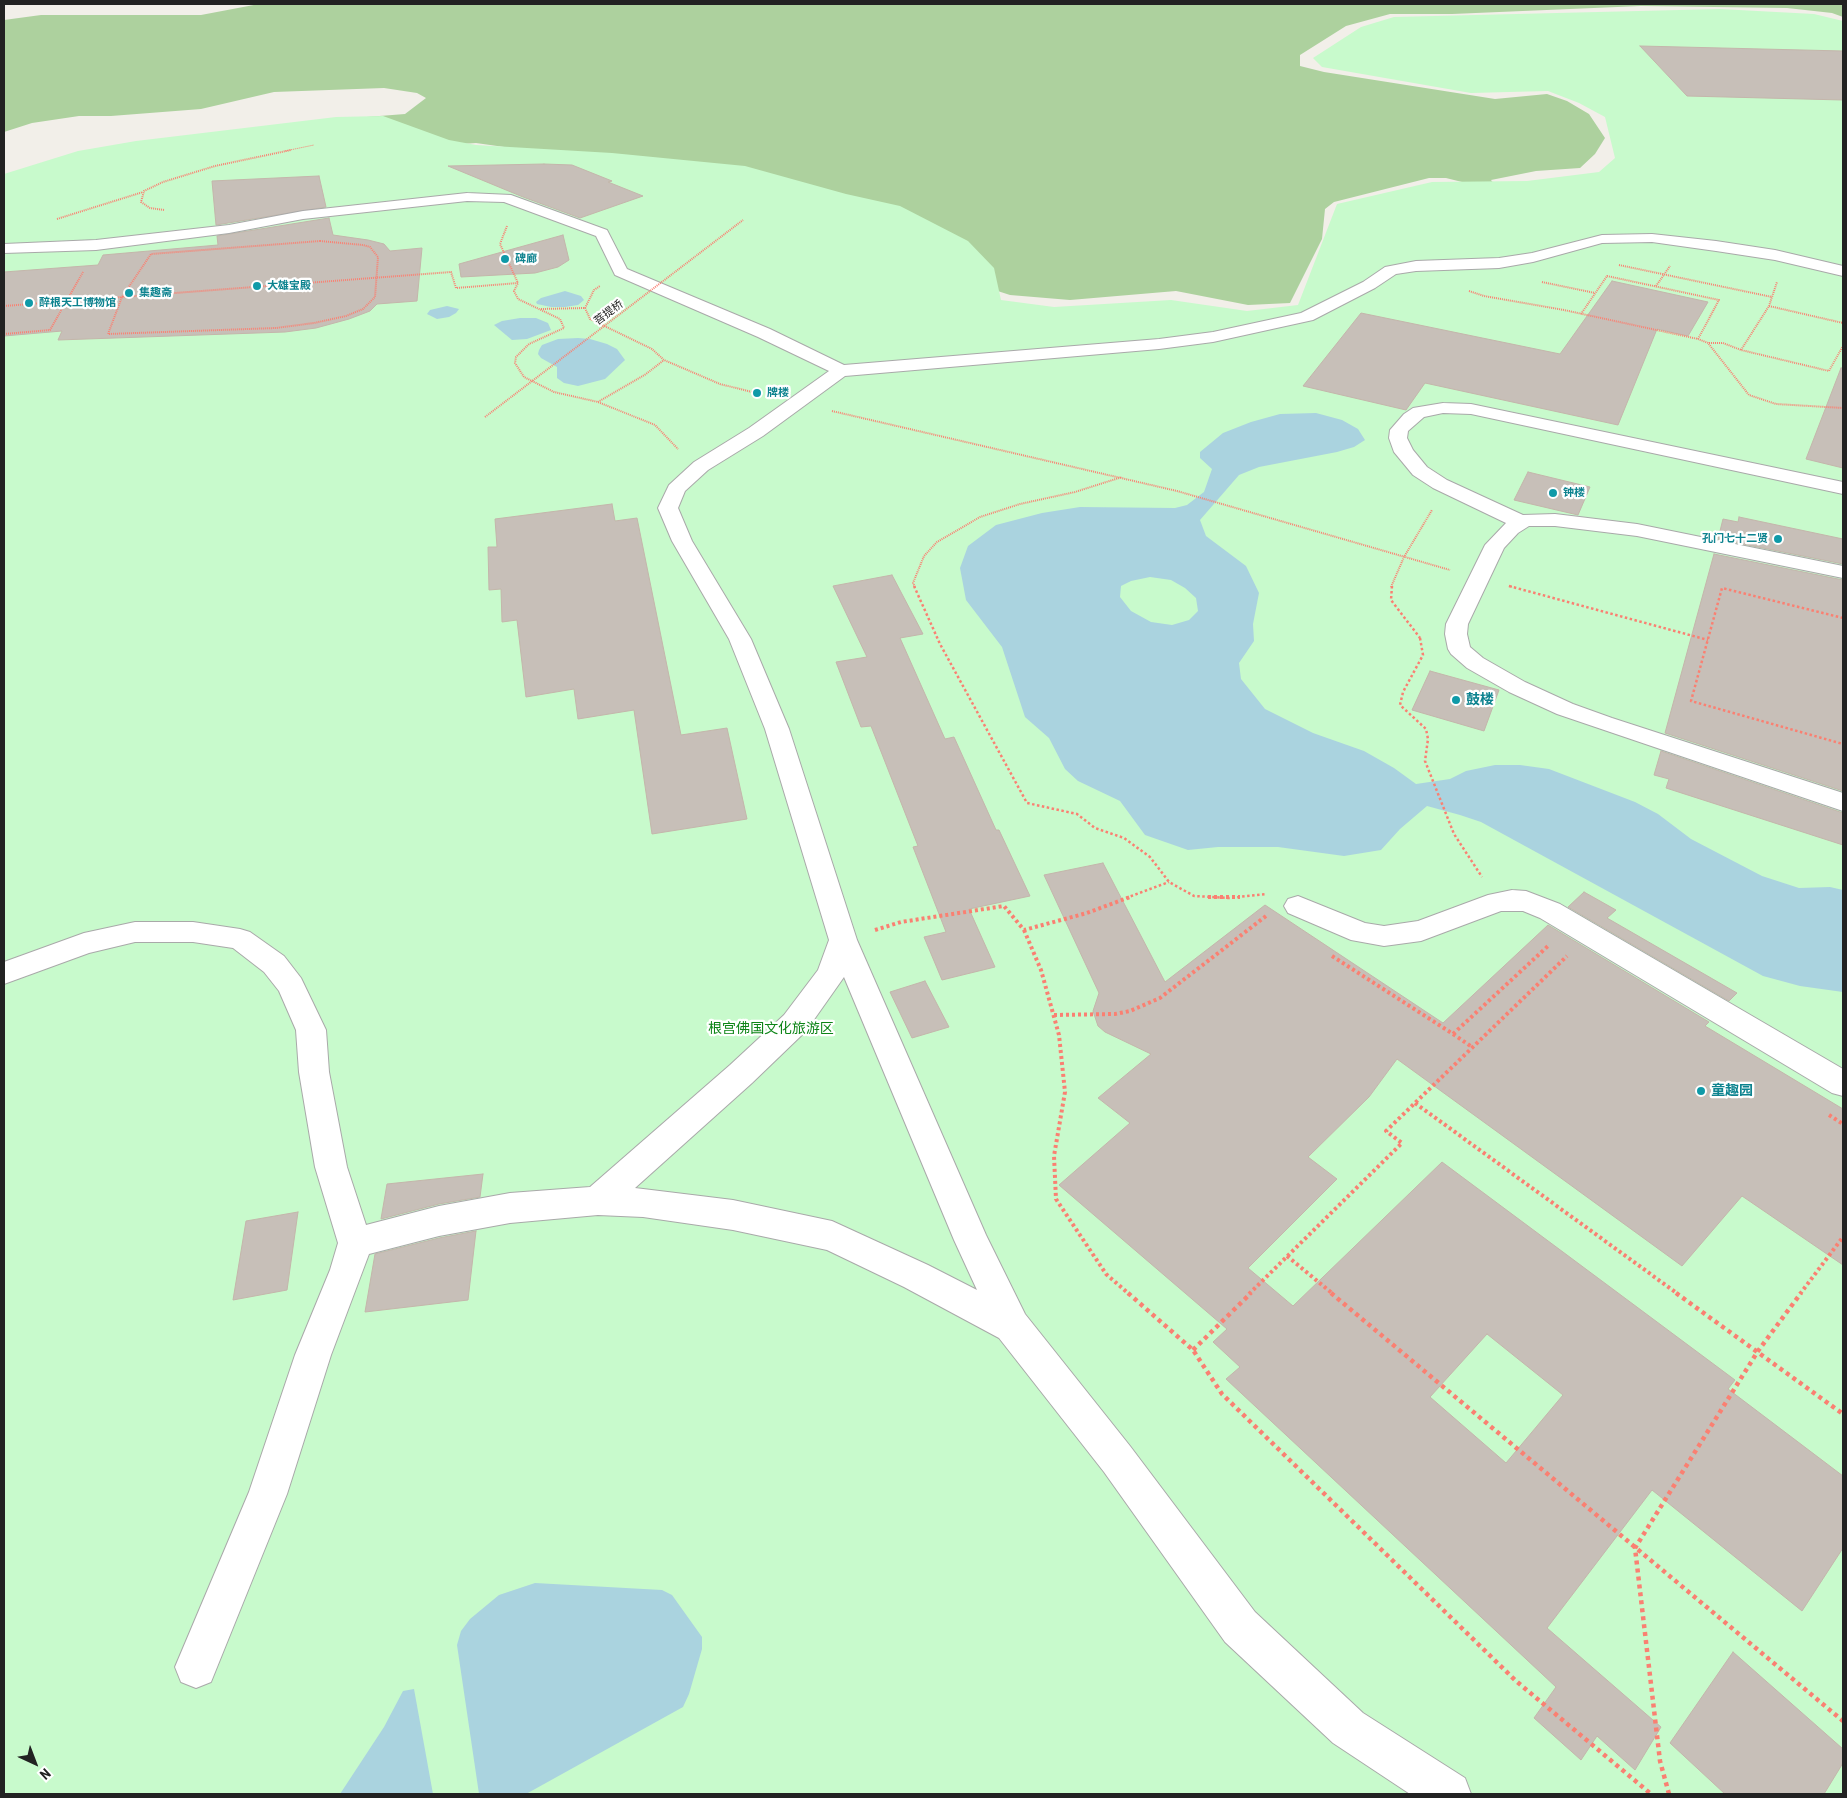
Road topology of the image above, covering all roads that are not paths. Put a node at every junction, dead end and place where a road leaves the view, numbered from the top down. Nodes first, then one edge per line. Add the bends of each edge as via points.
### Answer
1 (4, 249) edge
2 (1843, 271) edge
3 (840, 371) junction
4 (1843, 488) edge
5 (1521, 522) junction
6 (1843, 572) edge
7 (1843, 802) edge
8 (1298, 906) road end
9 (843, 940) junction
10 (4, 973) edge
11 (1843, 1084) edge
12 (598, 1200) junction
13 (355, 1243) junction
14 (1012, 1326) junction
15 (196, 1667) dead end
16 (1449, 1794) edge

1 - 3 lane via 96,245 229,229 313,214 467,197 506,198 602,233 621,272 764,333
2 - 3 lane via 1775,255 1652,238 1602,239 1499,263 1391,270 1306,317 1212,337
3 - 9 lane via 756,432 701,466 676,489 668,508 682,541 740,639 777,729
4 - 5 lane via 1471,409 1443,408 1419,412 1398,430 1404,452 1420,471 1440,484
5 - 6 lane via 1555,520 1637,530
5 - 7 lane via 1504,534 1496,545 1457,624 1457,642 1466,656 1517,687 1595,720
8 - 11 lane via 1361,933 1384,936 1421,931 1498,902 1520,899 1550,910
9 - 12 lane via 831,974 795,1023
9 - 14 lane via 971,1240
10 - 13 lane via 84,944 135,932 192,932 240,939 274,964 291,986 311,1030 314,1072 332,1167
12 - 13 lane via 510,1208 439,1221
12 - 14 lane via 732,1215 832,1236
13 - 15 lane via 313,1355 268,1494
14 - 16 lane via 1117,1459 1240,1627 1348,1728

